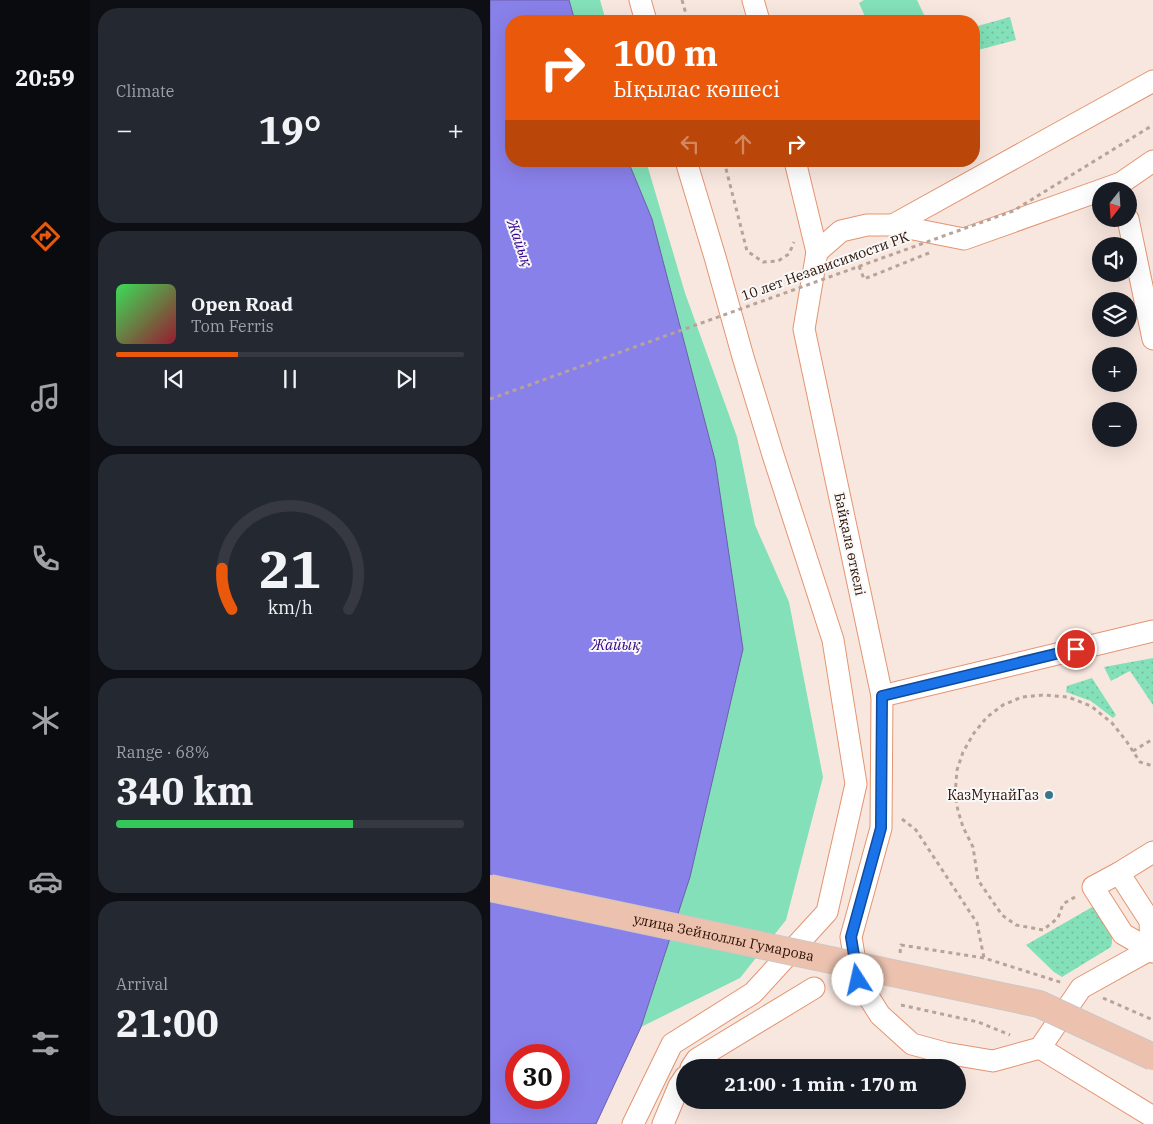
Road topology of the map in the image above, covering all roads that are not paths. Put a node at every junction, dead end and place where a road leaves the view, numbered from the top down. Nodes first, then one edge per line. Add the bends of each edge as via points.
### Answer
1 (640, 0) edge
2 (753, 0) edge
3 (644, 15) edge
4 (757, 15) edge
5 (1153, 82) edge
6 (1153, 161) edge
7 (688, 167) edge
8 (796, 167) edge
9 (1128, 182) edge
10 (1092, 197) edge
11 (893, 225) junction
12 (1130, 228) edge
13 (817, 252) junction
14 (1153, 339) edge
15 (1153, 630) edge
16 (882, 696) junction
17 (1153, 852) edge
18 (1119, 873) junction
19 (490, 888) edge
20 (1152, 950) edge
21 (814, 988) dead end
22 (1040, 1048) junction
23 (1153, 1056) edge
24 (696, 1059) edge
25 (676, 1094) edge
26 (1153, 1116) edge
27 (633, 1124) edge
28 (664, 1124) edge

1 - 3 street
2 - 4 street
5 - 11 street
6 - 9 street
7 - 27 street via 774,458 834,640 856,784 827,912 753,993 672,1044
8 - 13 street
10 - 11 street via 964,239
11 - 13 street via 867,225 841,231
12 - 14 street
13 - 16 street, Байқала өткелі via 804,329
15 - 16 street
16 - 22 street, Байқала өткелі via 881,828 851,937 858,980 880,1015 912,1044 994,1061
17 - 18 street
18 - 20 street via 1150,921
18 - 20 street via 1093,887 1123,934
19 - 23 main road, улица Зейноллы Гумарова, bridge via 1039,1004
20 - 22 street via 1081,988
21 - 24 street
22 - 26 street
25 - 28 street

